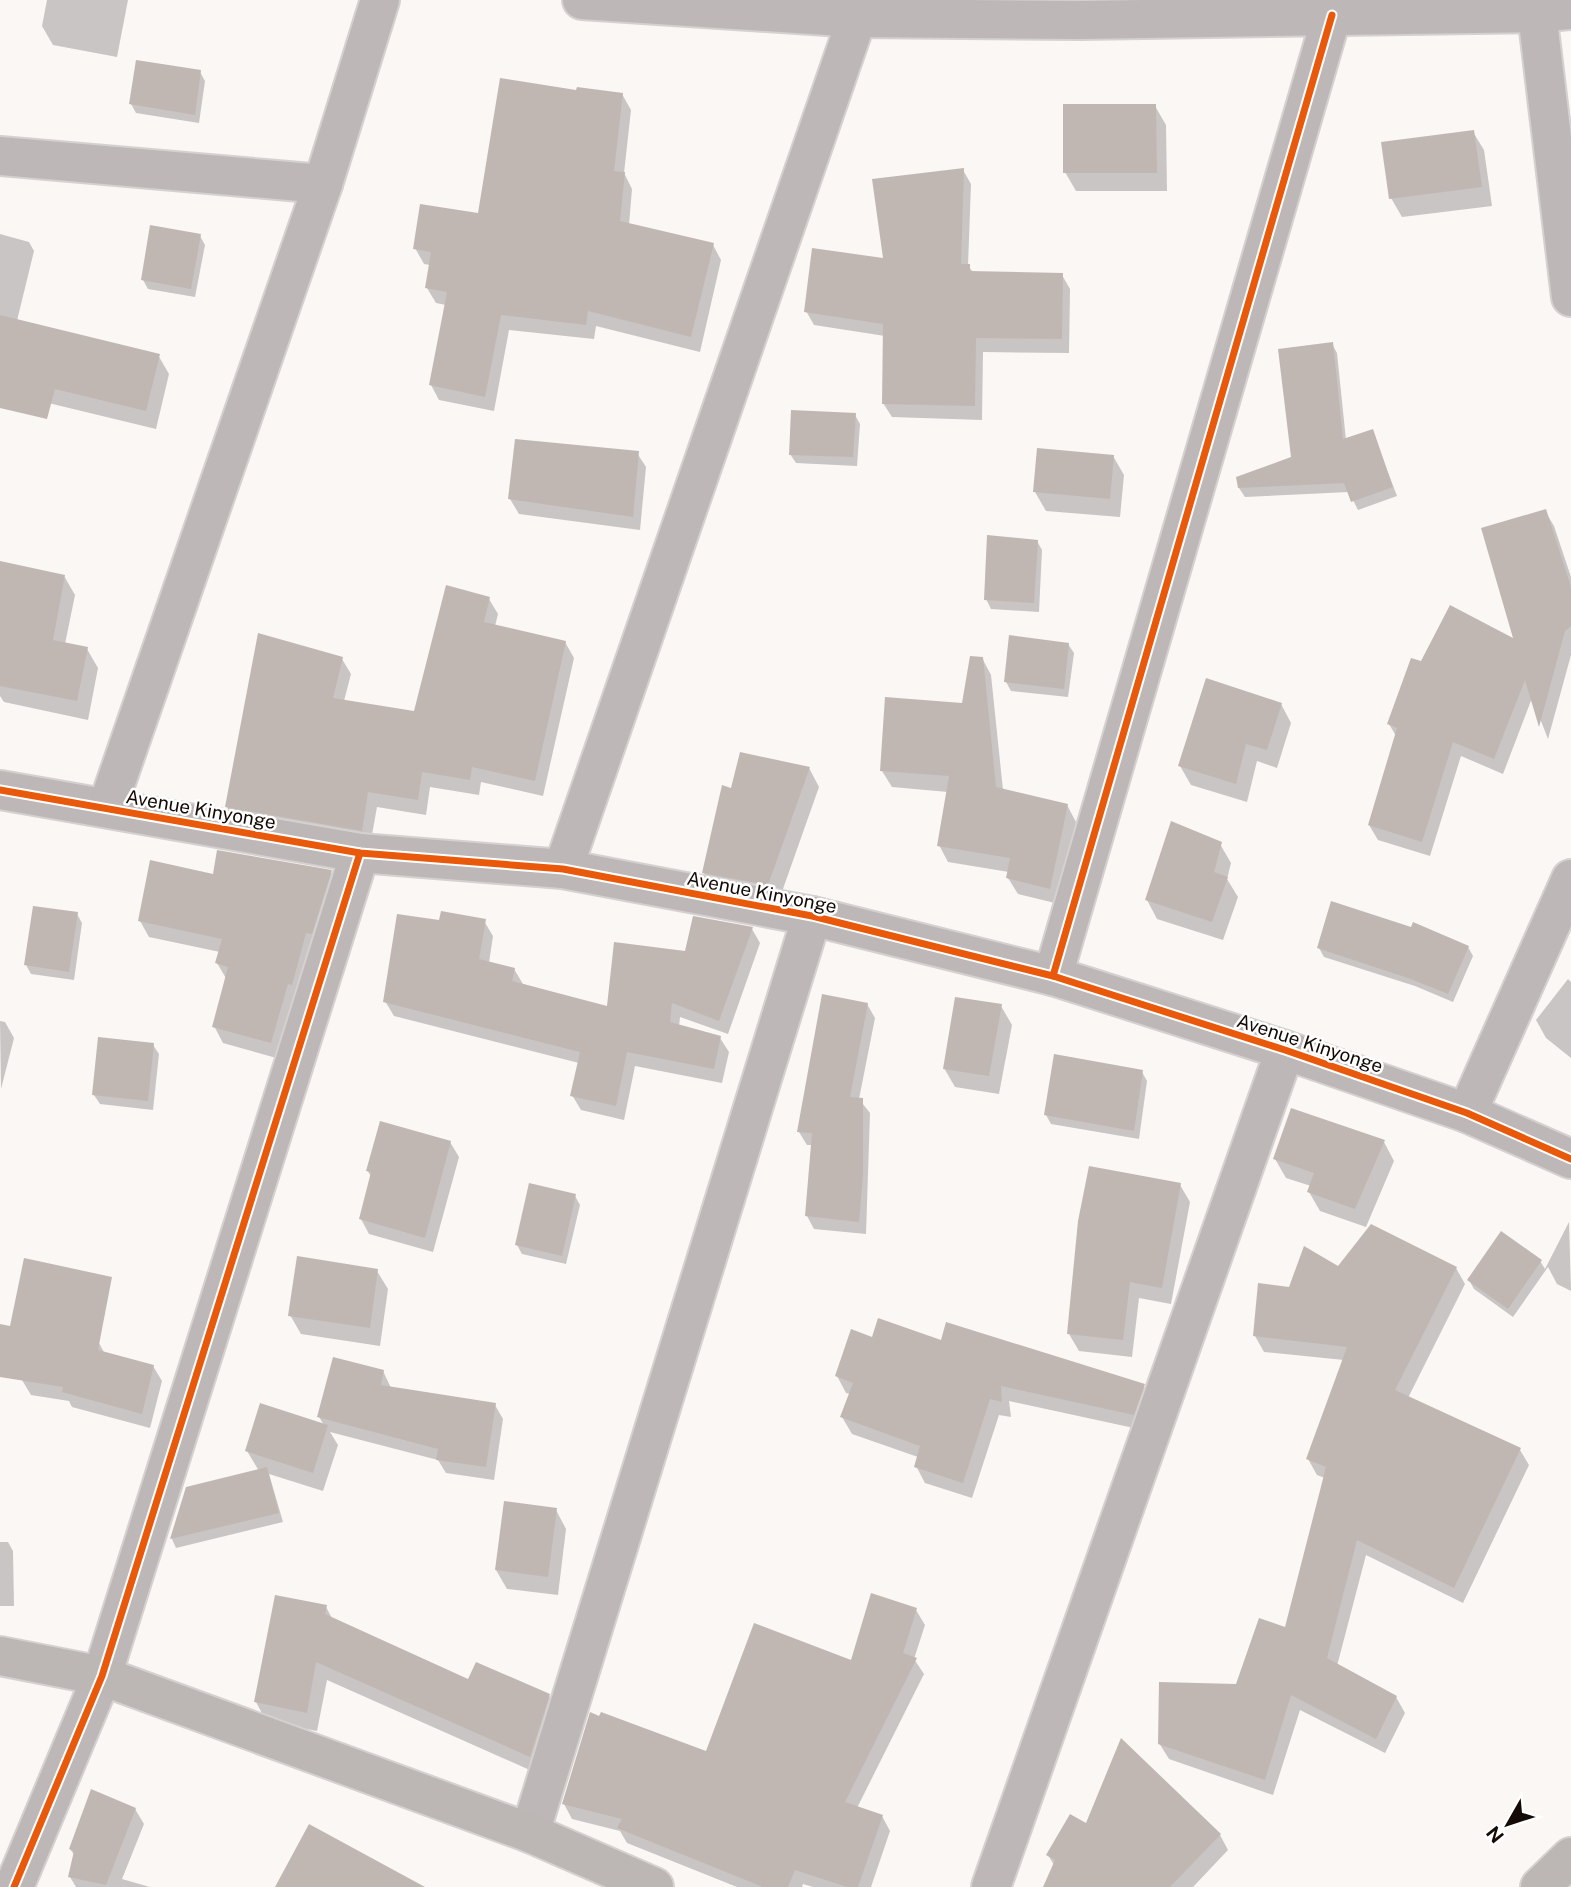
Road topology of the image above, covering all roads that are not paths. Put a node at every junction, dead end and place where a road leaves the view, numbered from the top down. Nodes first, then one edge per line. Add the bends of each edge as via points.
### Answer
1 (380, 0) edge
2 (582, 0) edge
3 (1079, 10) edge
4 (1554, 11) edge
5 (1332, 15) junction
6 (857, 18) junction
7 (0, 156) edge
8 (323, 184) junction
9 (1571, 297) edge
10 (0, 790) edge
11 (107, 808) junction
12 (360, 853) junction
13 (563, 869) junction
14 (1571, 879) edge
15 (812, 916) junction
16 (1054, 976) junction
17 (1285, 1050) junction
18 (1467, 1113) junction
19 (1571, 1159) edge
20 (0, 1656) edge
21 (102, 1676) junction
22 (530, 1833) junction
23 (1571, 1857) edge
24 (14, 1887) edge
25 (654, 1887) edge
26 (991, 1887) edge
27 (1540, 1887) edge

1 - 8 street
2 - 6 street
3 - 5 street
3 - 6 street
4 - 5 street
4 - 9 street
5 - 16 street
6 - 13 street
7 - 8 street
8 - 11 street
10 - 11 street, Avenue Kinyonge
11 - 12 street, Avenue Kinyonge
12 - 13 street, Avenue Kinyonge
12 - 21 street
13 - 15 street, Avenue Kinyonge
14 - 18 street
15 - 16 street, Avenue Kinyonge
15 - 22 street
16 - 17 street, Avenue Kinyonge
17 - 18 street, Avenue Kinyonge
17 - 26 street
18 - 19 street, Avenue Kinyonge
20 - 21 street
21 - 22 street
21 - 24 street
22 - 25 street
23 - 27 street

